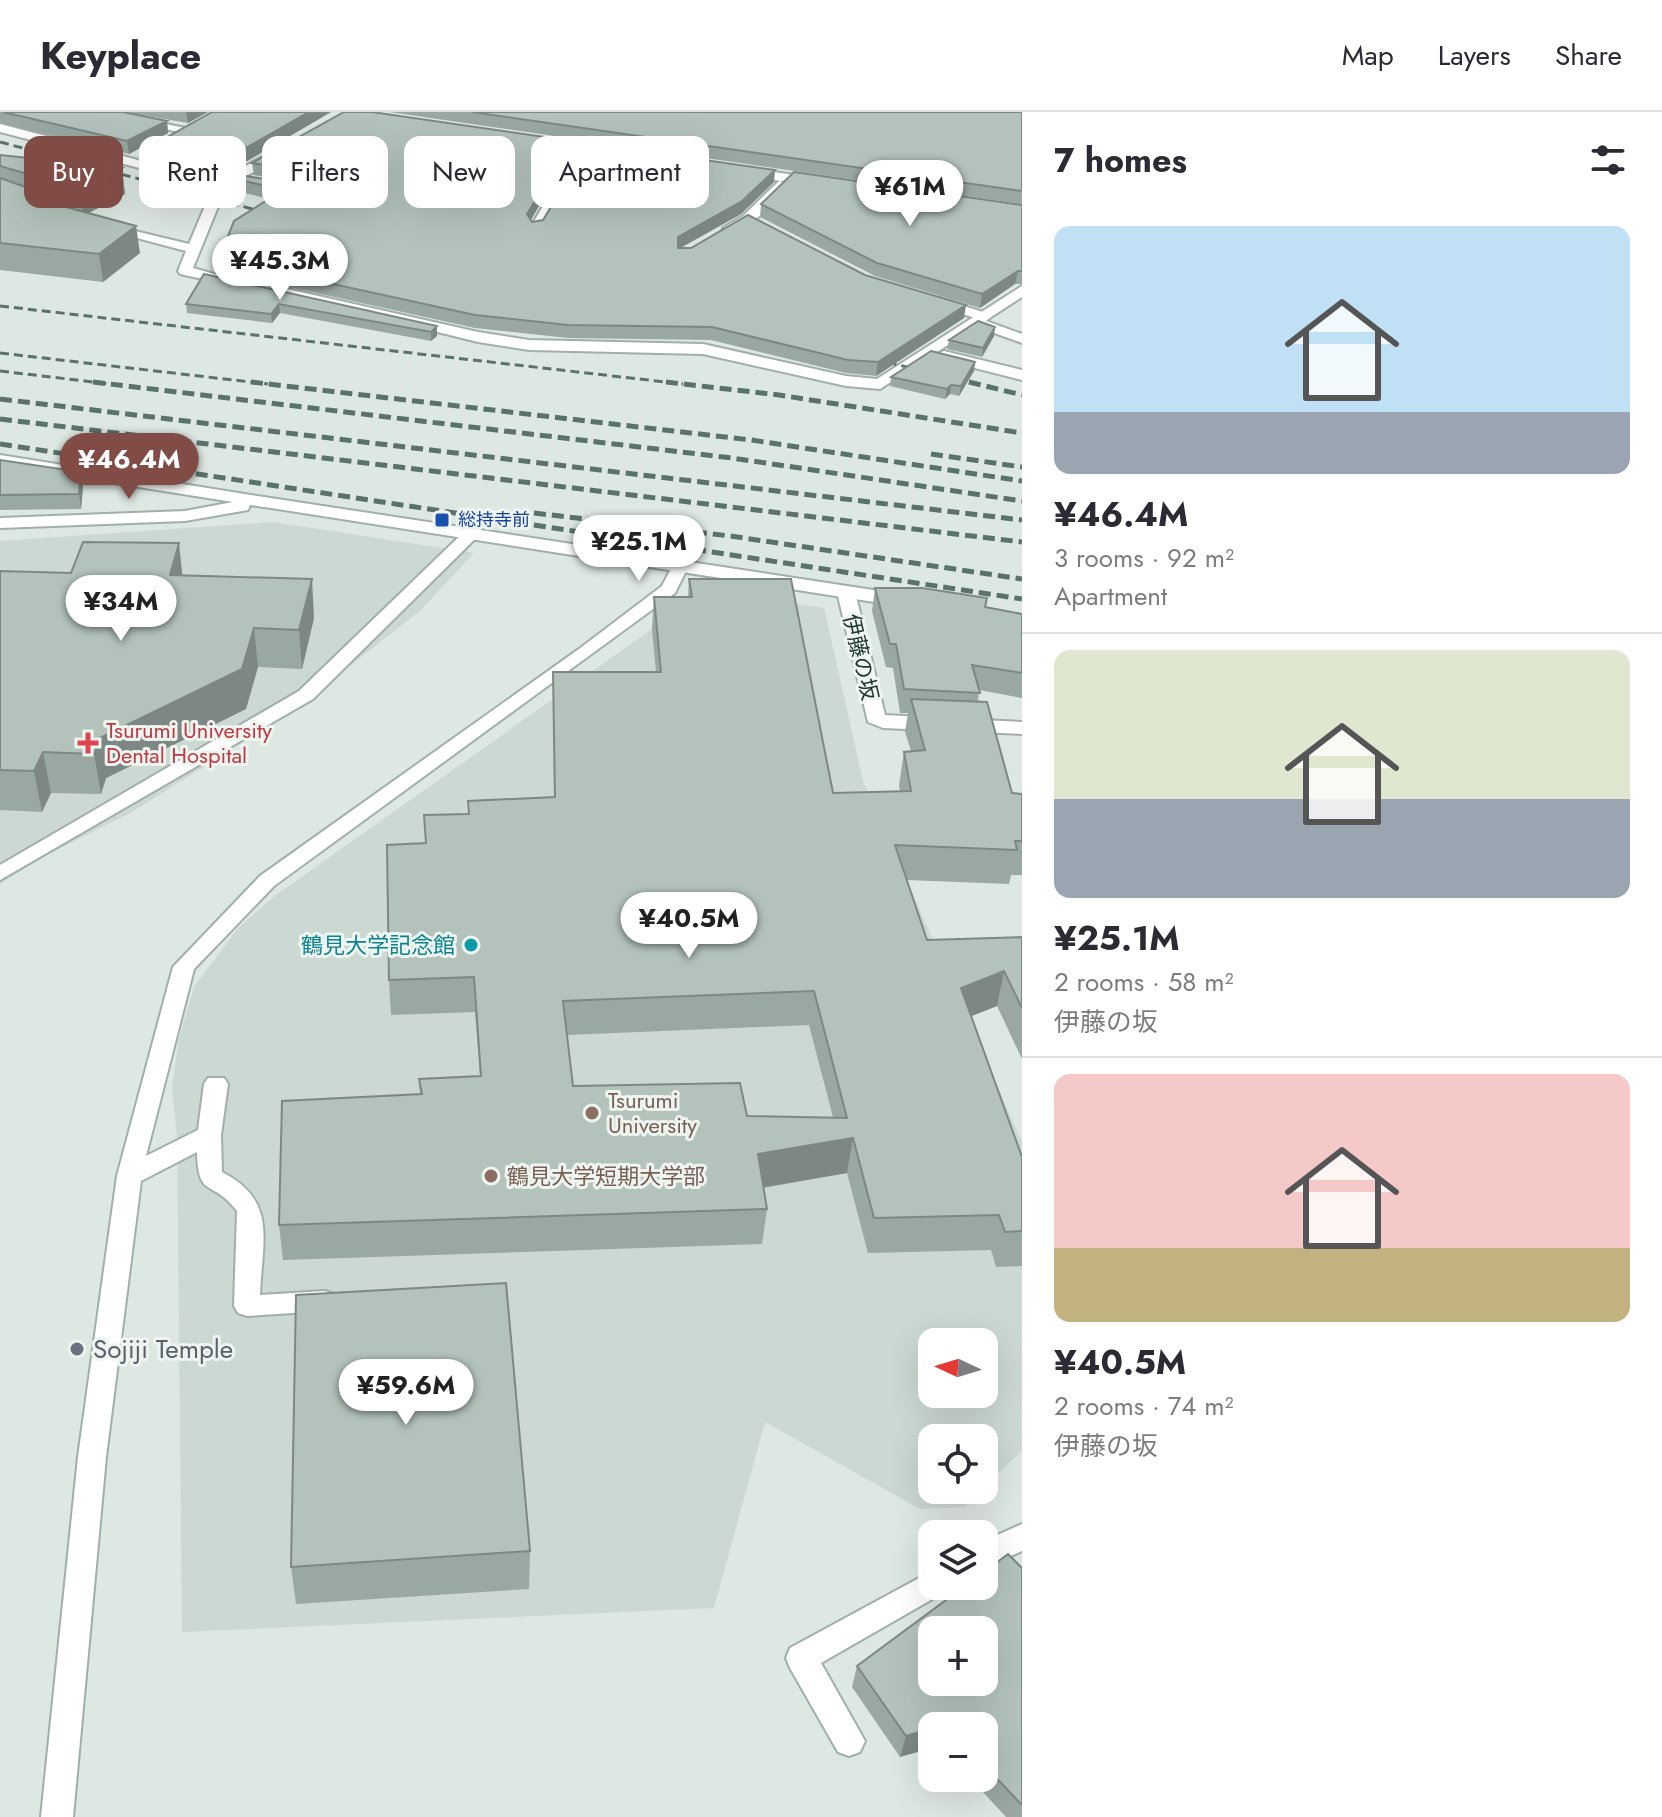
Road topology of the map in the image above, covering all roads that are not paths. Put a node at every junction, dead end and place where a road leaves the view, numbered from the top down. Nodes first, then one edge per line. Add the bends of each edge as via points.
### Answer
1 (88, 112) edge
2 (0, 128) edge
3 (130, 162) junction
4 (139, 164) edge
5 (729, 170) edge
6 (789, 178) junction
7 (836, 184) edge
8 (211, 208) edge
9 (548, 208) edge
10 (92, 225) edge
11 (536, 228) edge
12 (708, 242) edge
13 (194, 249) junction
14 (1022, 290) edge
15 (928, 299) edge
16 (980, 320) junction
17 (1022, 339) edge
18 (930, 353) junction
19 (1022, 375) edge
20 (0, 460) edge
21 (264, 502) junction
22 (0, 523) edge
23 (472, 533) junction
24 (680, 567) junction
25 (846, 592) junction
26 (919, 603) edge
27 (1022, 728) edge
28 (0, 874) edge
29 (216, 1084) dead end
30 (209, 1135) junction
31 (129, 1176) junction
32 (341, 1300) edge
33 (1022, 1537) edge
34 (998, 1548) edge
35 (918, 1592) edge
36 (849, 1741) dead end
37 (57, 1817) edge

1 - 3 street via 195,127
2 - 3 street
3 - 4 street
5 - 6 street
6 - 7 street
6 - 12 lane via 753,222
8 - 13 street
9 - 11 lane
10 - 13 street
13 - 18 street via 185,271 529,345 703,349 880,384
14 - 16 street
15 - 16 lane
16 - 17 lane
16 - 18 street
18 - 19 street
20 - 21 street
21 - 22 street via 185,516
21 - 23 street
23 - 24 street
23 - 28 lane via 306,695
24 - 25 street
24 - 31 lane via 669,589 585,653 267,881 184,967
25 - 26 street
25 - 27 street, 伊藤の坂 via 875,718
29 - 30 lane
30 - 31 lane
30 - 32 lane via 210,1177 235,1190 250,1209 247,1306
31 - 37 lane via 92,1457
33 - 34 lane
35 - 36 lane via 801,1658

